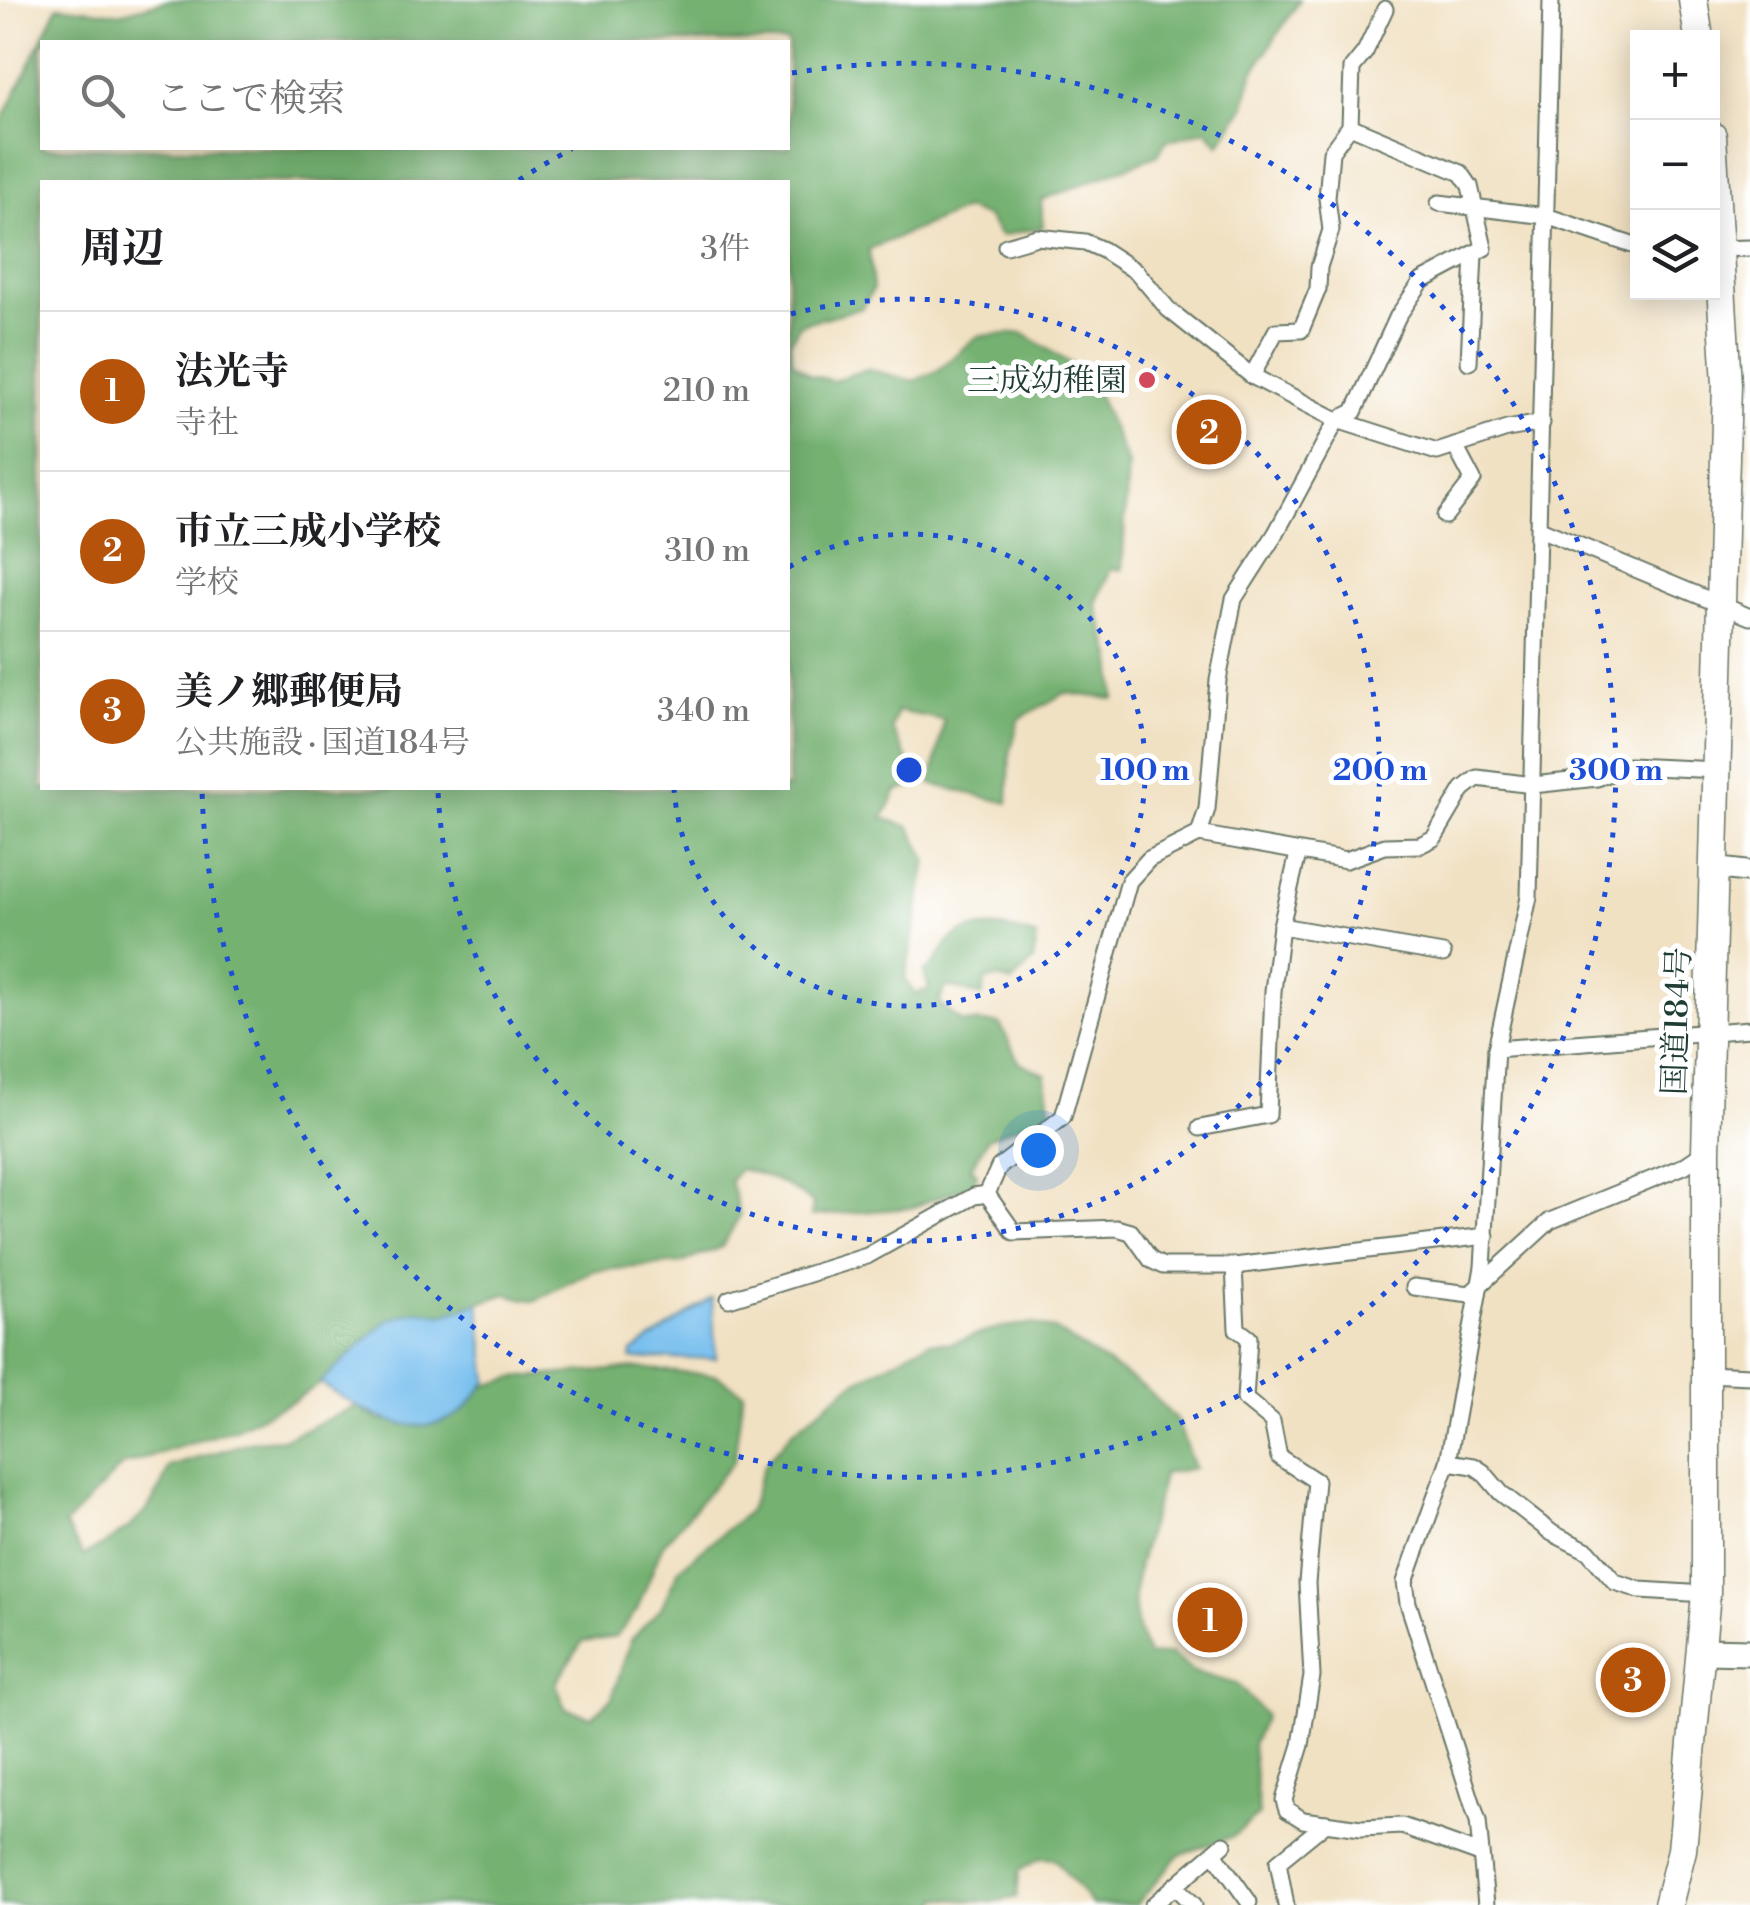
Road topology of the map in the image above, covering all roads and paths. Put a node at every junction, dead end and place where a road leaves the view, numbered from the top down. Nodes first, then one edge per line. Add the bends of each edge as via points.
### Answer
1 (1694, 0) edge
2 (1547, 1) edge
3 (1385, 9) dead end
4 (1698, 30) edge
5 (1350, 126) junction
6 (1439, 203) dead end
7 (1476, 208) junction
8 (1546, 216) junction
9 (1630, 244) edge
10 (1006, 246) dead end
11 (1750, 248) edge
12 (1720, 249) edge
13 (1474, 254) junction
14 (1720, 290) edge
15 (1468, 362) dead end
16 (1252, 376) junction
17 (1337, 420) junction
18 (1542, 423) junction
19 (1455, 446) junction
20 (1446, 516) dead end
21 (1540, 530) junction
22 (1737, 611) edge
23 (1719, 770) junction
24 (1534, 785) junction
25 (1199, 834) junction
26 (1298, 854) junction
27 (1716, 868) junction
28 (1750, 872) edge
29 (1281, 926) junction
30 (1442, 954) dead end
31 (1750, 1030) edge
32 (1711, 1033) junction
33 (1496, 1049) junction
34 (1200, 1128) dead end
35 (1706, 1151) junction
36 (988, 1194) junction
37 (1486, 1236) junction
38 (1234, 1266) junction
39 (1414, 1287) dead end
40 (1475, 1289) junction
41 (729, 1299) dead end
42 (1706, 1374) junction
43 (1750, 1376) edge
44 (1448, 1462) junction
45 (1706, 1594) junction
46 (1704, 1651) junction
47 (1750, 1652) edge
48 (1326, 1824) junction
49 (1480, 1854) junction
50 (1175, 1886) junction
51 (1249, 1902) dead end
52 (1153, 1905) edge
53 (1194, 1905) edge
54 (1286, 1905) edge
55 (1486, 1905) edge
56 (1668, 1905) edge

1 - 4 highway
2 - 8 street
3 - 5 street via 1352,68
5 - 7 street via 1448,164 1470,186
5 - 16 street via 1331,152 1331,230 1318,288 1301,330 1276,331
6 - 7 street
7 - 8 street
7 - 13 street via 1484,248
8 - 9 street
8 - 18 street
10 - 16 street via 1037,237 1103,250 1137,272 1168,309
11 - 12 street
13 - 15 street
13 - 17 street via 1422,281 1398,316 1354,412
14 - 22 highway, 国道184号
16 - 17 street
17 - 19 street via 1437,452
17 - 25 street via 1234,600
18 - 19 street
18 - 21 street
19 - 20 street via 1473,480
21 - 22 street
21 - 24 street
22 - 23 highway, 国道184号
23 - 24 street via 1629,766 1598,778
23 - 27 highway, 国道184号
24 - 26 street via 1477,778 1434,838 1420,844 1386,846 1346,860
24 - 33 street via 1529,897
25 - 26 street via 1272,843
25 - 36 street via 1149,859 1129,881 1064,1117 999,1168
26 - 29 street
27 - 28 street
27 - 32 highway, 国道184号
29 - 30 street
29 - 34 street via 1268,1115
31 - 32 street
32 - 33 street
32 - 35 highway, 国道184号
33 - 37 street
35 - 40 street via 1550,1222
35 - 42 highway, 国道184号
36 - 38 street via 1014,1232 1117,1228 1131,1232 1163,1266
36 - 41 street via 867,1256
37 - 38 street
37 - 40 street
38 - 48 street via 1237,1329 1249,1338 1245,1400 1272,1421 1279,1457 1316,1481 1307,1584 1312,1676 1284,1800 1303,1820
39 - 40 street via 1470,1294
40 - 44 street
42 - 43 street
42 - 45 highway, 国道184号
44 - 45 street via 1483,1472 1552,1533 1588,1551 1615,1582
44 - 49 street via 1405,1582 1478,1822
45 - 46 highway, 国道184号
46 - 47 main road
46 - 56 highway, 国道184号 via 1682,1850
48 - 49 street via 1402,1826
48 - 54 street via 1278,1862
49 - 55 street
50 - 51 street via 1219,1848
50 - 52 street
50 - 53 street

